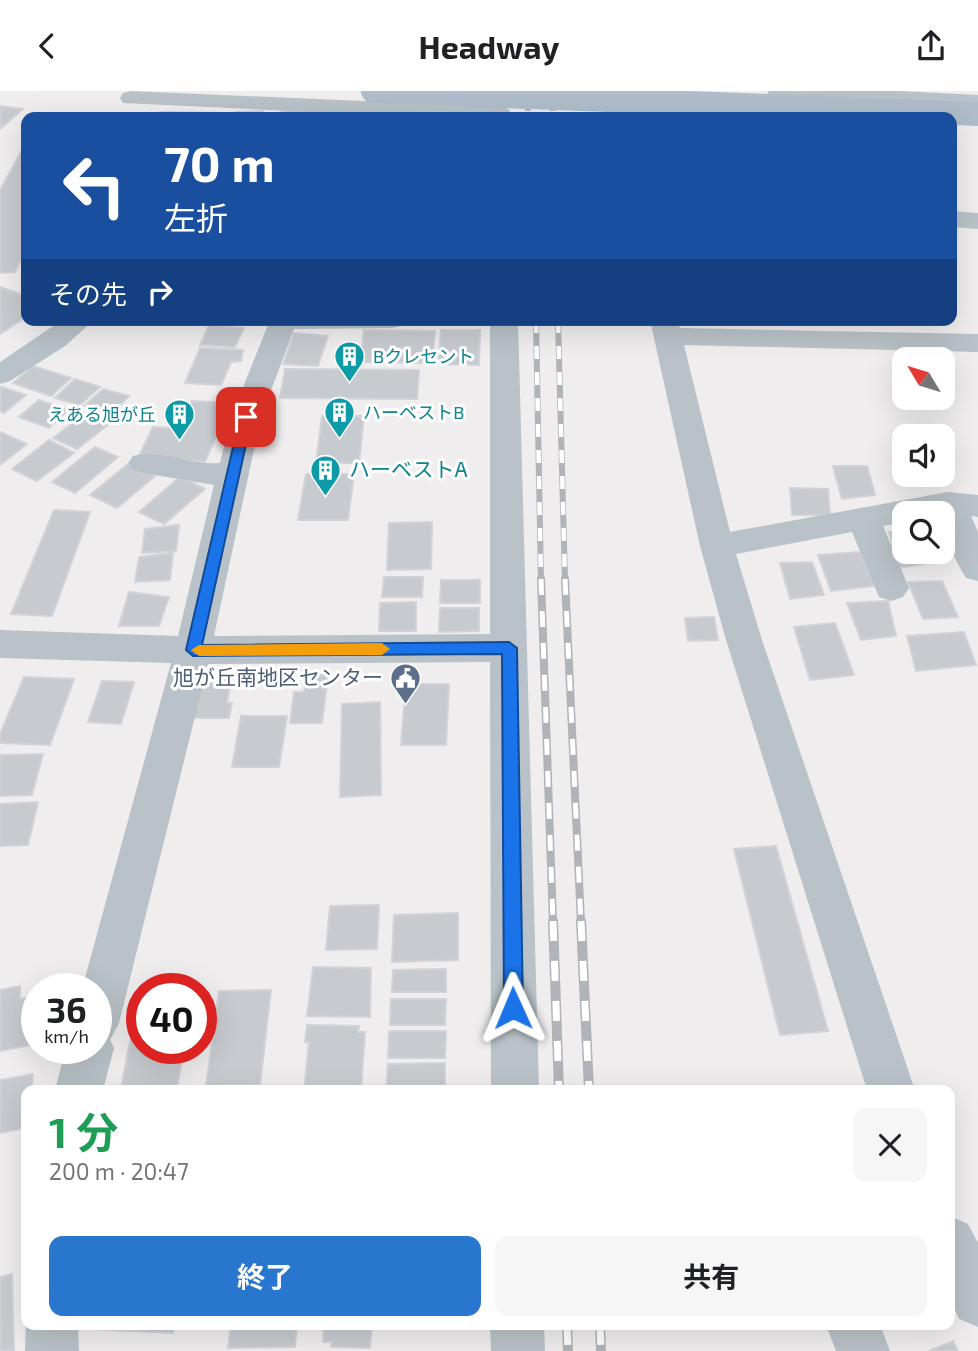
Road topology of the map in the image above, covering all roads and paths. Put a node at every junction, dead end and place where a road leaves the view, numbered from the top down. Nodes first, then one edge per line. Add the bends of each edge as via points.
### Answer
1 (373, 91) edge
2 (613, 91) edge
3 (778, 91) edge
4 (946, 96) edge
5 (978, 101) edge
6 (129, 102) edge
7 (326, 105) edge
8 (914, 108) edge
9 (462, 112) edge
10 (618, 112) edge
11 (925, 112) edge
12 (957, 113) edge
13 (978, 114) edge
14 (957, 124) edge
15 (978, 125) edge
16 (957, 219) edge
17 (978, 221) edge
18 (72, 326) edge
19 (282, 326) edge
20 (504, 326) edge
21 (666, 328) edge
22 (978, 343) edge
23 (0, 375) edge
24 (144, 464) dead end
25 (233, 473) junction
26 (963, 505) edge
27 (864, 520) junction
28 (718, 546) junction
29 (978, 569) edge
30 (891, 588) dead end
31 (0, 644) edge
32 (509, 648) junction
33 (193, 650) junction
34 (109, 973) edge
35 (86, 1064) edge
36 (80, 1085) edge
37 (514, 1085) edge
38 (889, 1085) edge
39 (955, 1252) edge
40 (978, 1300) edge
41 (51, 1330) edge
42 (517, 1330) edge
43 (855, 1330) edge
44 (52, 1351) edge
45 (517, 1351) edge
46 (863, 1351) edge

1 - 11 main road, bridge
2 - 10 street
3 - 8 street
4 - 5 street
4 - 8 street
6 - 7 street
7 - 9 street
12 - 13 main road, bridge
14 - 15 street
16 - 17 street
18 - 23 street
19 - 25 street via 246,417
20 - 32 street
21 - 22 street
21 - 28 street
24 - 25 street via 207,475
25 - 33 street
26 - 27 street
26 - 29 street
27 - 28 street
27 - 30 street
28 - 38 street via 744,641
31 - 33 street
32 - 33 street
32 - 37 street
33 - 34 street
35 - 36 street
39 - 40 street
41 - 44 street
42 - 45 street
43 - 46 street

